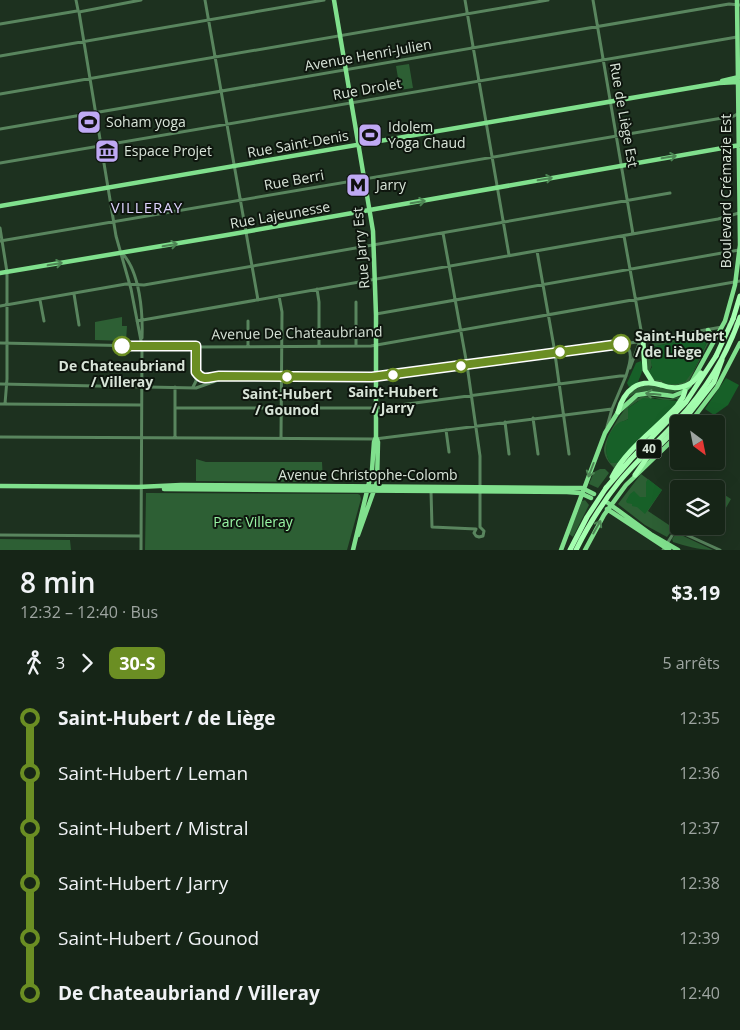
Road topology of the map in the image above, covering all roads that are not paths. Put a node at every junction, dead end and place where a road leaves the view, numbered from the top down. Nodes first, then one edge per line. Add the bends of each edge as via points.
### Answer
1 (76, 0) edge
2 (142, 0) edge
3 (206, 0) edge
4 (324, 0) edge
5 (334, 0) edge
6 (465, 0) edge
7 (548, 0) edge
8 (593, 0) edge
9 (738, 3) edge
10 (78, 11) junction
11 (468, 14) junction
12 (739, 14) edge
13 (209, 20) junction
14 (0, 24) edge
15 (598, 27) junction
16 (340, 35) junction
17 (739, 37) edge
18 (83, 42) junction
19 (474, 48) junction
20 (0, 56) edge
21 (216, 57) junction
22 (603, 59) junction
23 (346, 70) junction
24 (89, 79) junction
25 (479, 81) junction
26 (739, 82) edge
27 (221, 91) junction
28 (0, 94) edge
29 (610, 102) junction
30 (352, 103) junction
31 (95, 113) junction
32 (739, 113) edge
33 (486, 123) junction
34 (227, 125) junction
35 (0, 129) edge
36 (616, 136) junction
37 (359, 145) junction
38 (739, 145) edge
39 (101, 146) junction
40 (492, 157) junction
41 (0, 163) edge
42 (234, 166) junction
43 (622, 166) junction
44 (739, 175) edge
45 (365, 179) junction
46 (497, 187) junction
47 (108, 188) junction
48 (670, 193) dead end
49 (240, 200) junction
50 (628, 200) junction
51 (0, 206) edge
52 (370, 210) junction
53 (740, 213) edge
54 (114, 222) junction
55 (503, 222) junction
56 (0, 228) edge
57 (246, 232) junction
58 (443, 233) junction
59 (633, 234) junction
60 (624, 235) junction
61 (1, 241) edge
62 (374, 245) junction
63 (739, 250) edge
64 (537, 251) junction
65 (122, 253) junction
66 (509, 256) junction
67 (252, 266) junction
68 (449, 266) junction
69 (630, 269) junction
70 (7, 272) junction
71 (0, 274) edge
72 (375, 279) junction
73 (738, 281) edge
74 (130, 284) junction
75 (543, 284) junction
76 (137, 286) junction
77 (317, 289) junction
78 (74, 294) junction
79 (279, 296) junction
80 (740, 296) edge
81 (635, 299) junction
82 (40, 300) junction
83 (258, 300) junction
84 (455, 300) junction
85 (356, 302) dead end
86 (8, 305) junction
87 (0, 306) edge
88 (376, 314) junction
89 (548, 315) junction
90 (740, 317) edge
91 (142, 320) junction
92 (44, 321) dead end
93 (137, 321) junction
94 (248, 321) dead end
95 (79, 325) dead end
96 (724, 327) junction
97 (461, 330) junction
98 (708, 330) junction
99 (714, 340) junction
100 (641, 341) junction
101 (0, 343) edge
102 (624, 343) junction
103 (740, 343) edge
104 (8, 344) junction
105 (376, 345) junction
106 (142, 346) junction
107 (196, 346) junction
108 (248, 346) junction
109 (282, 346) junction
110 (319, 346) junction
111 (356, 346) junction
112 (725, 352) junction
113 (554, 353) junction
114 (716, 356) junction
115 (467, 365) junction
116 (196, 372) junction
117 (626, 376) junction
118 (227, 377) junction
119 (282, 377) junction
120 (377, 377) junction
121 (653, 382) junction
122 (0, 384) edge
123 (7, 384) junction
124 (559, 384) junction
125 (141, 386) junction
126 (175, 387) junction
127 (193, 388) junction
128 (685, 391) junction
129 (471, 396) junction
130 (0, 404) edge
131 (5, 404) junction
132 (141, 405) junction
133 (175, 408) junction
134 (282, 408) junction
135 (377, 408) junction
136 (612, 409) junction
137 (618, 412) junction
138 (563, 414) junction
139 (688, 415) edge
140 (696, 415) edge
141 (533, 418) junction
142 (505, 422) junction
143 (475, 426) junction
144 (446, 430) junction
145 (605, 433) junction
146 (670, 435) edge
147 (0, 437) edge
148 (140, 438) junction
149 (175, 438) junction
150 (281, 438) junction
151 (376, 438) junction
152 (670, 442) edge
153 (449, 452) dead end
154 (509, 454) dead end
155 (538, 454) dead end
156 (569, 454) dead end
157 (635, 475) junction
158 (0, 486) edge
159 (140, 487) junction
160 (368, 488) junction
161 (606, 488) junction
162 (374, 489) junction
163 (480, 489) junction
164 (431, 491) junction
165 (583, 491) junction
166 (592, 496) dead end
167 (607, 506) junction
168 (0, 535) edge
169 (141, 536) junction
170 (356, 538) junction
171 (565, 538) junction
172 (571, 541) dead end
173 (665, 547) edge
174 (584, 548) edge
175 (141, 550) edge
176 (353, 550) edge
177 (561, 550) edge
178 (570, 550) edge
179 (576, 550) edge
180 (670, 550) edge
181 (678, 550) edge
182 (720, 550) edge

1 - 10 street
2 - 10 street
3 - 13 street
4 - 13 street
5 - 16 main road, Rue Jarry Est
6 - 11 street
7 - 11 street
8 - 15 street, Rue de Liège Est
9 - 12 main road, Boulevard Crémazie Est
9 - 15 street, Avenue Henri-Julien
10 - 14 street
10 - 18 street
11 - 16 street
11 - 19 street
12 - 17 main road, Boulevard Crémazie Est
13 - 18 street
13 - 21 street
15 - 19 street, Avenue Henri-Julien
15 - 22 street, Rue de Liège Est
16 - 21 street
16 - 23 main road, Rue Jarry Est
17 - 22 street, Rue Drolet
17 - 26 main road, Boulevard Crémazie Est
18 - 20 street
18 - 24 street
19 - 23 street, Avenue Henri-Julien
19 - 25 street
21 - 24 street
21 - 27 street
22 - 25 street, Rue Drolet
22 - 29 street, Rue de Liège Est
23 - 27 street, Avenue Henri-Julien
23 - 30 main road, Rue Jarry Est
24 - 28 street
24 - 31 street
25 - 30 street, Rue Drolet
25 - 33 street
26 - 29 main road, Rue Saint-Denis
26 - 32 main road, Boulevard Crémazie Est
27 - 31 street, Avenue Henri-Julien
27 - 34 street
29 - 33 main road, Rue Saint-Denis
29 - 36 street, Rue de Liège Est
30 - 34 street, Rue Drolet
30 - 37 main road, Rue Jarry Est
31 - 35 street, Avenue Henri-Julien
31 - 39 street
32 - 36 street, Rue Berri
32 - 38 main road, Boulevard Crémazie Est
33 - 37 main road, Rue Saint-Denis
33 - 40 street
34 - 39 street, Rue Drolet
34 - 42 street
36 - 40 street, Rue Berri
36 - 43 street, Rue de Liège Est
37 - 42 main road, Rue Saint-Denis
37 - 45 main road, Rue Jarry Est
43 -> 38 main road, Rue Lajeunesse
38 - 44 main road, Boulevard Crémazie Est
39 - 41 street, Rue Drolet
39 - 47 street
40 - 45 street, Rue Berri
40 - 46 street
42 - 47 main road, Rue Saint-Denis
42 - 49 street
46 -> 43 main road, Rue Lajeunesse
43 - 50 street, Rue de Liège Est
44 - 53 main road, Boulevard Crémazie Est
45 - 49 street, Rue Berri
45 - 52 main road, Rue Jarry Est
52 -> 46 main road, Rue Lajeunesse
46 - 55 street
47 - 51 main road, Rue Saint-Denis
47 - 54 street
48 - 50 street
49 - 54 street, Rue Berri
49 - 57 street
50 - 55 street
50 - 59 street, Rue de Liège Est
52 - 57 main road, Rue Lajeunesse
52 - 62 main road, Rue Jarry Est
53 - 59 street
53 - 63 main road, Boulevard Crémazie Est
54 - 61 street, Rue Berri
54 - 65 street
55 - 58 street
55 - 66 street
56 - 61 street
65 -> 57 main road, Rue Lajeunesse
57 - 67 street
58 - 62 street
58 - 68 street
59 - 60 street
60 - 64 street
60 - 69 street
61 - 70 street
62 - 67 street
62 - 72 main road, Rue Jarry Est
63 - 69 street
63 - 73 main road, Boulevard Crémazie Est
64 - 66 street
64 - 75 street
70 -> 65 main road, Rue Lajeunesse
65 - 74 street
65 - 76 street via 133,268
66 - 68 street
67 - 76 street
67 - 83 street
68 - 72 street
68 - 84 street
69 - 75 street
69 - 81 street
70 - 71 main road, Rue Lajeunesse
70 - 86 street
72 - 77 street
72 - 88 main road, Rue Jarry Est
73 - 81 street, Avenue De Chateaubriand
73 - 96 main road, Boulevard Crémazie Est
74 - 76 street
74 - 78 street
74 - 93 street
75 - 84 street
75 - 89 street
76 - 91 street
77 - 79 street
77 - 110 street
78 - 82 street
78 - 95 street
79 - 83 street
79 - 109 street
80 - 114 highway, 40, bridge
81 - 89 street, Avenue De Chateaubriand
81 - 100 street
82 - 86 street
82 - 92 street
83 - 91 street
84 - 88 street
84 - 97 street
85 - 111 street
86 - 87 street
86 - 104 street
88 - 105 main road, Rue Jarry Est
89 - 97 street, Avenue De Chateaubriand
89 - 113 street
90 - 112 highway, 40, bridge
91 - 93 street
91 - 106 street
93 - 106 street
94 - 108 street
96 - 98 street
96 - 99 main road, Boulevard Crémazie Est
97 - 105 street, Avenue De Chateaubriand
97 - 115 street
98 - 99 main road
98 - 100 street
99 - 128 main road, Boulevard Crémazie Est
100 - 102 street
100 - 117 street
100 - 121 highway via 645,370
101 - 104 street, Avenue De Chateaubriand
102 - 113 street
102 - 117 street via 630,349
103 - 140 main road via 717,387
104 - 106 street, Avenue De Chateaubriand
104 - 123 street
105 - 111 street, Avenue De Chateaubriand
105 - 120 main road, Rue Jarry Est
106 - 107 street, Avenue De Chateaubriand
106 - 125 street
107 - 108 street, Avenue De Chateaubriand
107 - 116 street
108 - 109 street, Avenue De Chateaubriand
109 - 110 street, Avenue De Chateaubriand
109 - 119 street
110 - 111 street, Avenue De Chateaubriand
112 - 139 highway, bridge via 717,376
112 - 179 highway, 40, bridge via 708,382 684,413 610,493
113 - 115 street
113 - 124 street
114 - 121 highway, bridge via 687,386 669,388
114 - 161 highway, 40, bridge via 686,402
115 - 120 street
115 - 129 street
116 - 118 street via 204,379
116 - 127 street
117 - 124 street
117 - 136 street
118 - 119 street
118 - 127 street
119 - 120 street
119 - 134 street
120 - 135 main road, Rue Jarry Est
121 - 137 highway via 631,389 622,399
122 - 123 street
123 - 125 street
123 - 131 street
124 - 129 street
124 - 138 street
125 - 126 street
125 - 132 street
126 - 127 street
126 - 133 street
128 -> 137 main road via 673,396 637,395
128 - 161 highway via 681,401 616,469
129 - 135 street
129 - 143 street
130 - 131 street
131 - 132 street
132 - 148 street
133 - 134 street
133 - 149 street
134 - 135 street
134 - 150 street
135 - 151 main road, Rue Jarry Est
136 - 138 street
136 - 145 street
137 - 145 main road
138 - 141 street
138 - 156 street
141 - 142 street
141 - 155 street
142 - 143 street
142 - 154 street
143 - 144 street
143 - 163 street
144 - 151 street
144 - 153 street
145 -> 165 main road
146 - 157 highway via 646,458
147 - 148 street
148 - 149 street
148 - 159 street
149 - 150 street
150 - 151 street
151 - 160 main road, Rue Jarry Est
151 - 162 main road, Rue Jarry Est via 378,470
152 - 157 main road
157 - 167 main road
158 - 159 main road, Avenue Christophe-Colomb
159 - 160 main road, Avenue Christophe-Colomb via 181,490
159 - 169 street
160 - 162 main road, Avenue Christophe-Colomb
160 - 170 main road, Rue Jarry Est
161 - 178 highway, 40, bridge
162 - 163 main road, Avenue Christophe-Colomb
162 - 164 main road, Avenue Christophe-Colomb
162 - 170 main road, Rue Jarry Est
163 - 164 main road, Avenue Christophe-Colomb
163 - 164 street via 478,528 432,527
163 - 165 main road, Avenue Christophe-Colomb
165 - 166 main road, Avenue Christophe-Colomb
165 - 171 main road
167 - 173 main road
174 -> 167 main road
168 - 169 street
169 - 175 street
170 - 176 main road, Rue Jarry Est
171 - 172 main road
171 - 177 main road
173 - 180 main road
173 - 181 main road
173 - 182 street via 678,531

